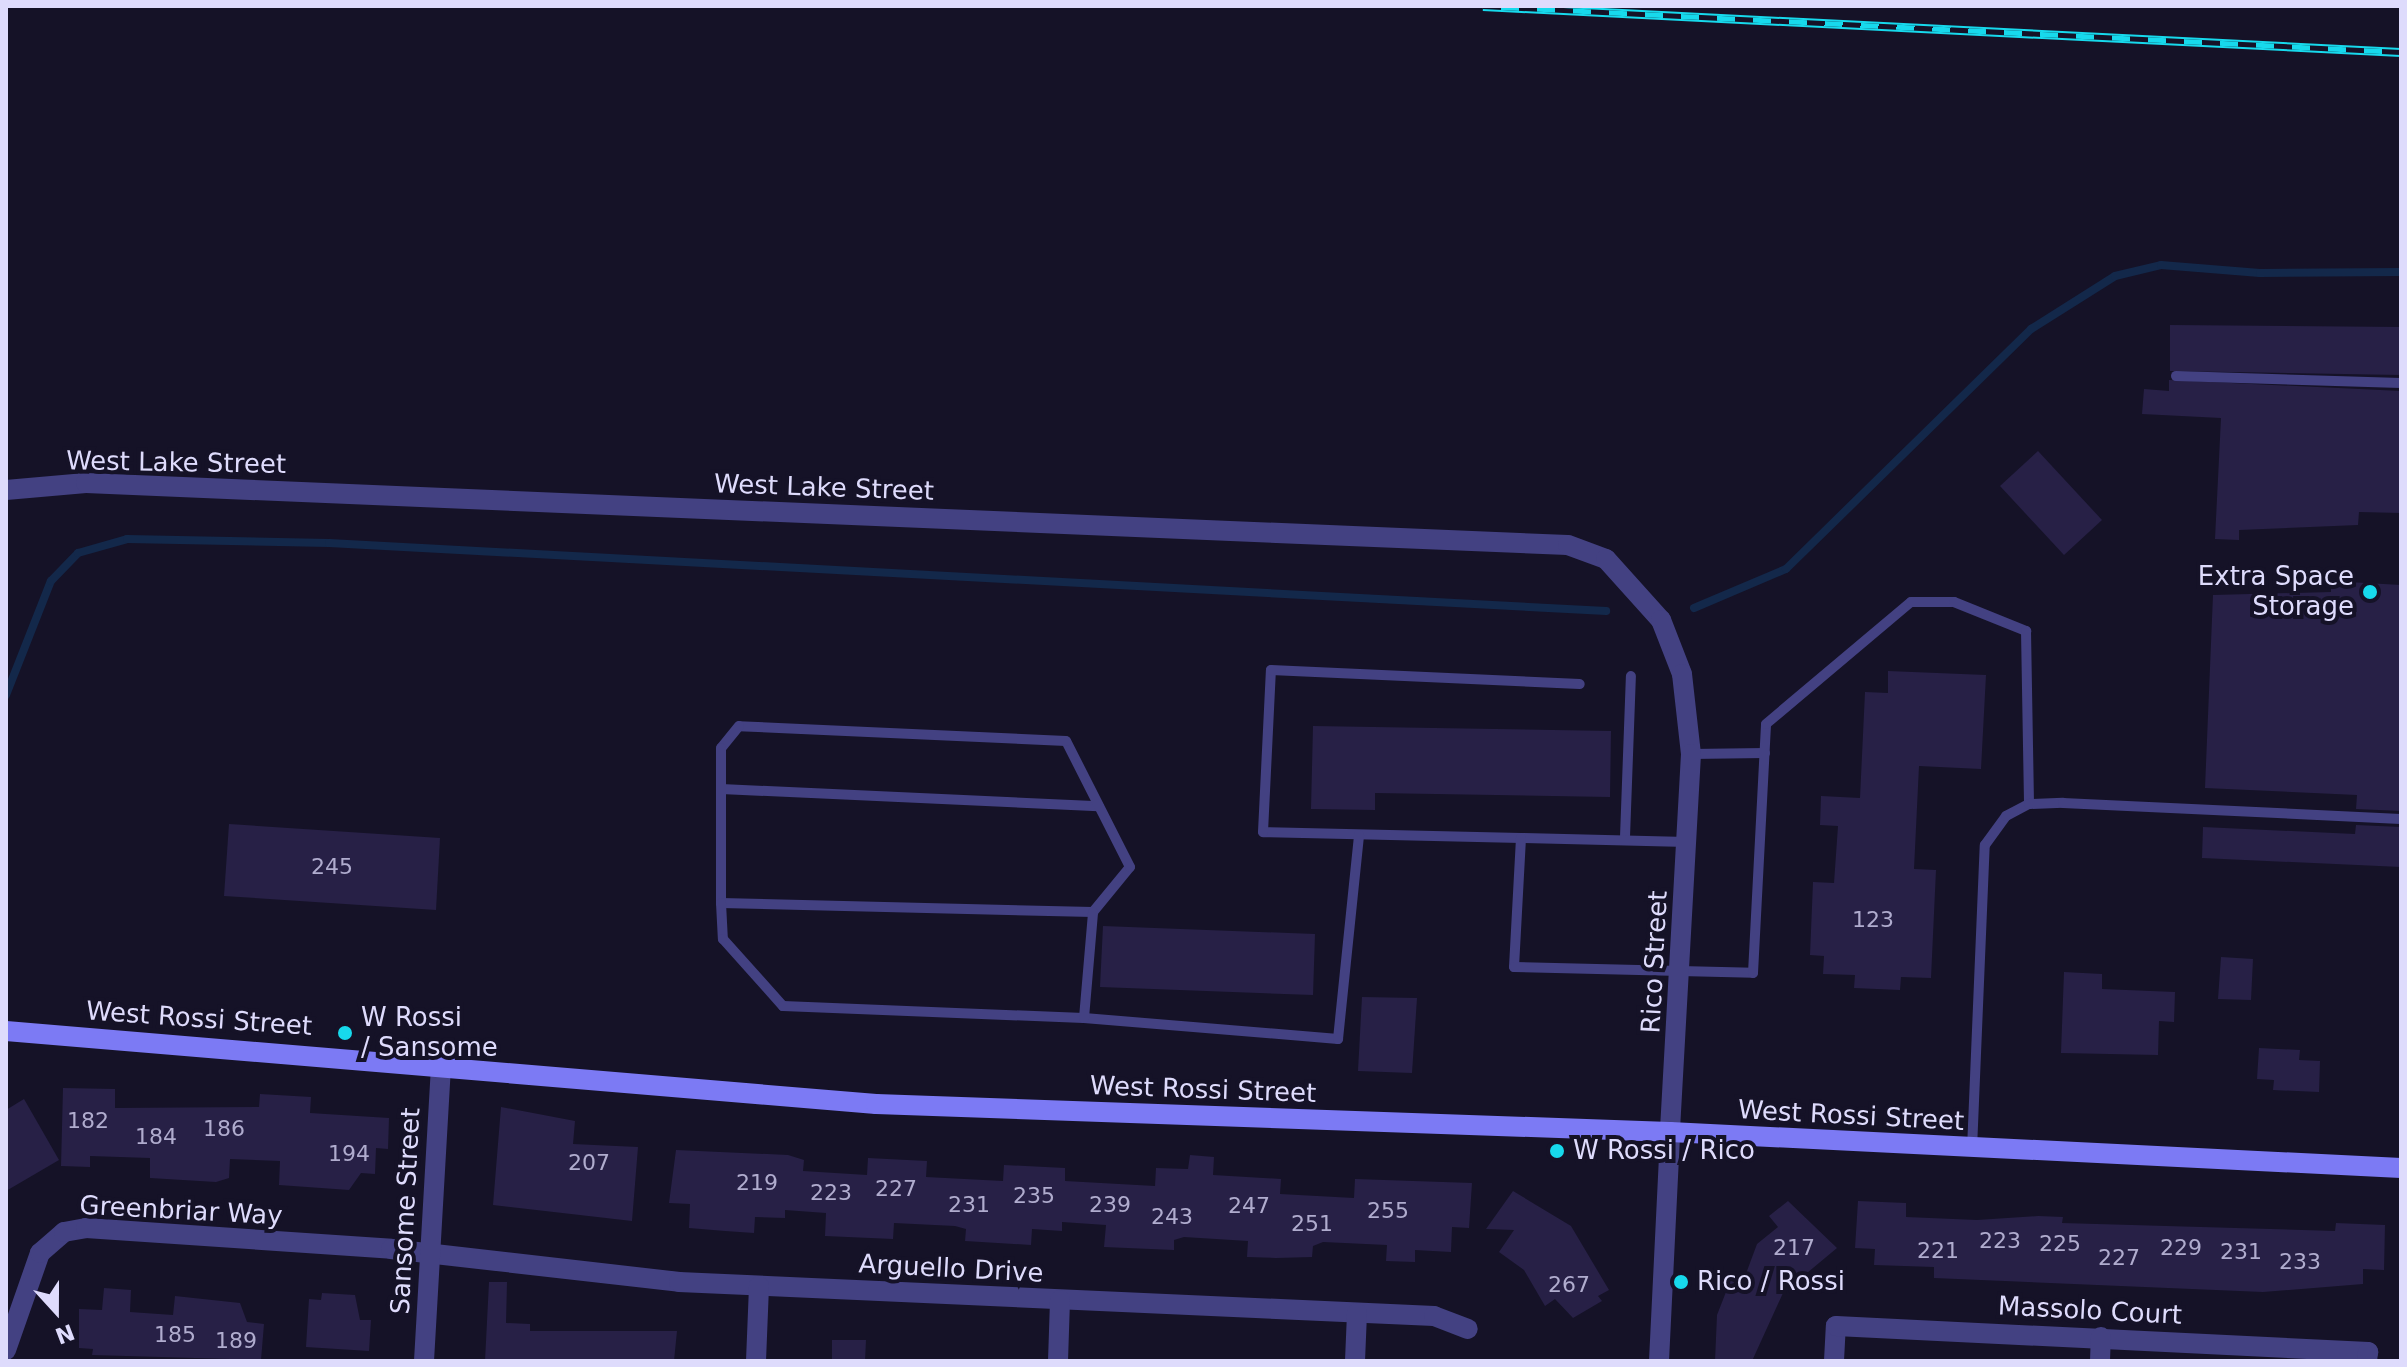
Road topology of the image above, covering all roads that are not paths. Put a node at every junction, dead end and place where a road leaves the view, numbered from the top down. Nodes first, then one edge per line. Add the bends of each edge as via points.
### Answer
1 (2176, 376) dead end
2 (2401, 383) edge
3 (6, 490) edge
4 (1630, 580) joint
5 (1631, 676) dead end
6 (1580, 684) dead end
7 (1765, 753) junction
8 (1691, 754) junction
9 (721, 789) junction
10 (2029, 804) junction
11 (1099, 806) junction
12 (2401, 819) edge
13 (1359, 835) junction
14 (1625, 837) junction
15 (1521, 838) junction
16 (1687, 842) junction
17 (721, 903) junction
18 (1093, 912) junction
19 (1682, 971) junction
20 (1084, 1018) junction
21 (6, 1031) edge
22 (441, 1063) junction
23 (1670, 1132) junction
24 (1972, 1149) junction
25 (2401, 1168) edge
26 (430, 1256) junction
27 (759, 1286) junction
28 (1060, 1300) junction
29 (1357, 1313) junction
30 (1468, 1329) dead end
31 (2101, 1337) junction
32 (6, 1350) edge
33 (424, 1361) edge
34 (756, 1361) edge
35 (1058, 1361) edge
36 (1355, 1361) edge
37 (1659, 1361) edge
38 (1834, 1361) edge
39 (2100, 1361) edge
40 (2367, 1361) edge

1 - 2 lane
3 - 4 street, West Lake Street via 86,483 1568,545 1606,559
4 - 8 street, Rico Street via 1661,620 1682,674
5 - 14 lane
6 - 13 lane via 1271,670 1263,832
7 - 8 lane
7 - 10 lane via 1766,724 1888,616 1911,602 1954,602 2000,615 2026,631 2030,641
7 - 19 lane via 1753,973
8 - 16 street, Rico Street
9 - 11 lane
9 - 11 lane via 721,748 739,726 1066,741
9 - 17 lane
10 - 12 lane
10 - 24 lane via 2006,816 1985,845
11 - 18 lane via 1130,867
13 - 15 lane
13 - 20 lane via 1338,1039
14 - 15 lane
14 - 16 lane
15 - 19 lane via 1514,967
16 - 19 street, Rico Street
17 - 18 lane
17 - 20 lane via 723,939 783,1006
18 - 20 lane
19 - 23 street, Rico Street
21 - 22 main road, West Rossi Street
22 - 23 main road, West Rossi Street via 876,1104
22 - 26 street, Sansome Street
23 - 24 main road, West Rossi Street
23 - 37 street, Rico Street
24 - 25 main road, West Rossi Street
26 - 27 street, Arguello Drive
26 - 32 street, Greenbriar Way via 74,1229 40,1253
26 - 33 street, Sansome Street
27 - 28 street, Arguello Drive
27 - 34 street
28 - 29 street, Arguello Drive
28 - 35 street
29 - 30 street, Arguello Drive via 1434,1316
29 - 36 street
31 - 38 street, Massolo Court via 1836,1326
31 - 39 street
31 - 40 street, Massolo Court via 2368,1352

